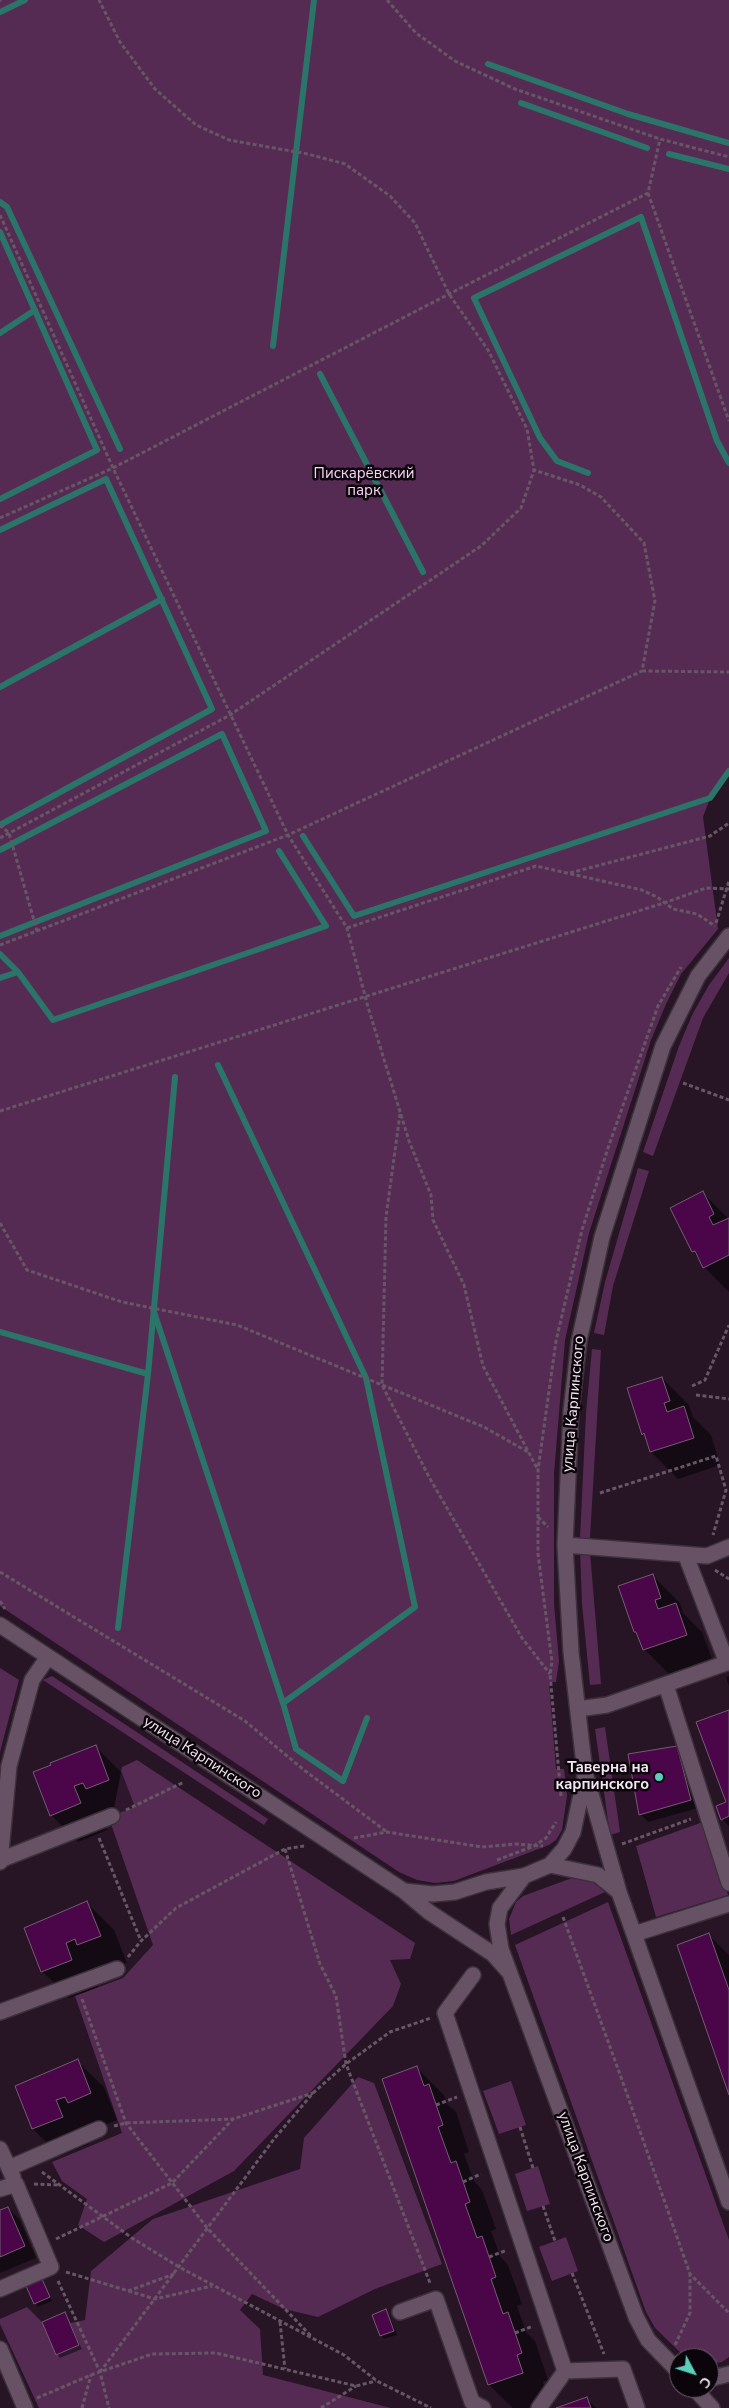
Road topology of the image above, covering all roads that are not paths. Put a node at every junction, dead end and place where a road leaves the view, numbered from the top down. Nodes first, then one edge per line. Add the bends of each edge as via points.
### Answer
1 (727, 941) edge
2 (565, 1545) junction
3 (729, 1547) edge
4 (686, 1556) junction
5 (0, 1625) edge
6 (48, 1656) junction
7 (728, 1663) edge
8 (666, 1684) junction
9 (578, 1709) junction
10 (585, 1773) junction
11 (112, 1816) road end
12 (0, 1861) edge
13 (550, 1865) junction
14 (524, 1876) junction
15 (729, 1883) edge
16 (404, 1891) junction
17 (619, 1892) junction
18 (729, 1904) edge
19 (634, 1934) junction
20 (117, 1969) road end
21 (509, 1972) junction
22 (473, 1975) dead end
23 (0, 2012) edge
24 (99, 2129) road end
25 (0, 2149) edge
26 (9, 2168) junction
27 (16, 2184) junction
28 (0, 2189) edge
29 (729, 2202) edge
30 (0, 2290) edge
31 (400, 2312) dead end
32 (0, 2349) edge
33 (669, 2361) edge
34 (565, 2371) junction
35 (703, 2398) edge
36 (24, 2406) edge
37 (483, 2408) edge
38 (539, 2408) edge
39 (637, 2408) edge
40 (712, 2408) edge

1 - 2 street, улица Карпинского via 698,976 663,1046 616,1192 588,1293 578,1341 571,1411
2 - 4 street
2 - 9 street, улица Карпинского via 567,1604
3 - 4 street via 707,1556
4 - 7 street
5 - 6 street, улица Карпинского
6 - 12 street via 32,1680 9,1766
6 - 16 street, улица Карпинского
7 - 8 street
8 - 9 street via 607,1705
8 - 15 street
9 - 10 street, улица Карпинского
10 - 13 street, улица Карпинского via 573,1832
10 - 17 street, улица Карпинского
11 - 12 street
13 - 14 street
13 - 17 street via 598,1875
14 - 16 street, улица Карпинского via 486,1882 455,1892
14 - 21 street, улица Карпинского via 500,1908 497,1924 499,1943
16 - 21 street, улица Карпинского via 429,1912 493,1954
17 - 19 street, улица Карпинского
18 - 19 street
19 - 29 street, улица Карпинского
20 - 23 street
21 - 33 street, улица Карпинского via 636,2317 648,2340
22 - 34 street via 445,2013
24 - 26 street
25 - 26 street
26 - 27 street
27 - 28 street
27 - 30 street via 51,2267
31 - 37 street via 436,2299 472,2402
32 - 36 street
34 - 38 street
34 - 39 street via 623,2369
35 - 40 street

